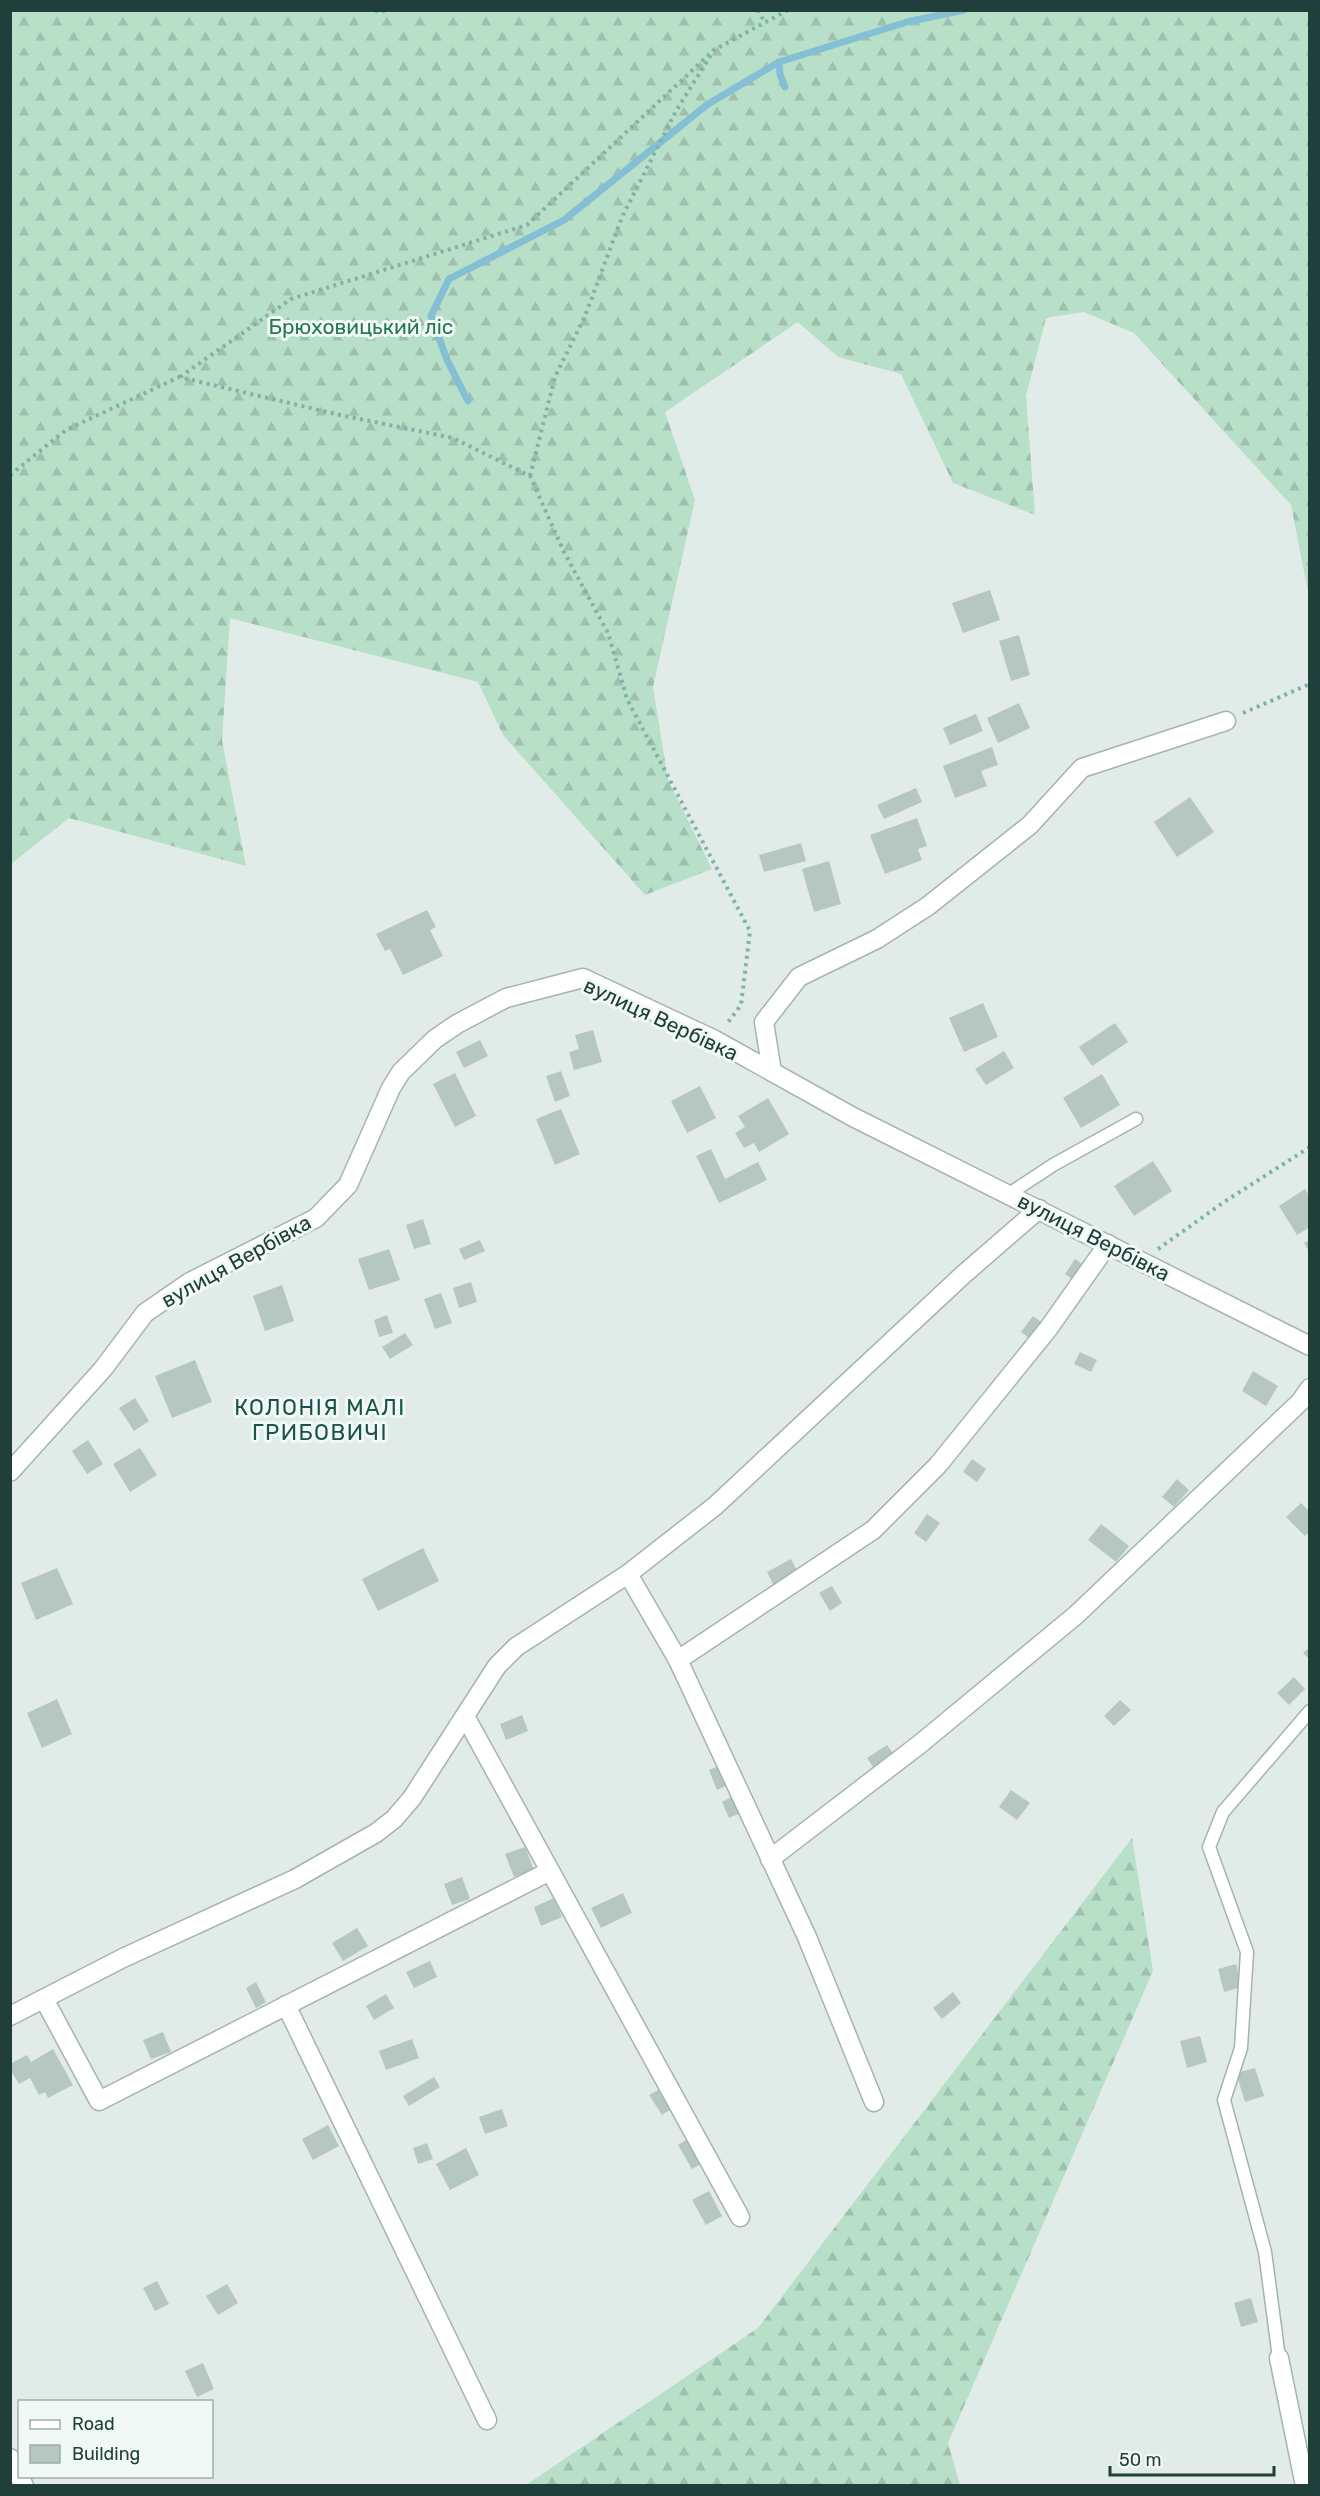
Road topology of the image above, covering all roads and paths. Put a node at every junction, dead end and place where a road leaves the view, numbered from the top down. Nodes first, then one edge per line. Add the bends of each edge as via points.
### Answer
1 (376, 10) edge
2 (386, 10) edge
3 (759, 10) edge
4 (788, 10) edge
5 (765, 22) junction
6 (714, 50) junction
7 (179, 377) junction
8 (10, 474) edge
9 (530, 476) junction
10 (1310, 684) edge
11 (1226, 720) joint
12 (741, 1005) dead end
13 (772, 1072) junction
14 (1136, 1119) dead end
15 (1310, 1147) edge
16 (1009, 1194) junction
17 (1040, 1209) junction
18 (1108, 1244) junction
19 (1142, 1261) junction
20 (1310, 1346) edge
21 (1310, 1388) edge
22 (10, 1472) edge
23 (628, 1574) junction
24 (678, 1660) junction
25 (1310, 1711) edge
26 (465, 1716) junction
27 (770, 1859) junction
28 (550, 1871) junction
29 (44, 1999) junction
30 (286, 2005) junction
31 (10, 2016) edge
32 (874, 2102) dead end
33 (740, 2217) dead end
34 (1279, 2358) joint
35 (487, 2420) dead end
36 (10, 2458) edge
37 (18, 2474) edge
38 (1305, 2486) edge

1 - 2 path
3 - 5 path
4 - 5 path
5 - 6 path
6 - 7 path via 527,225 291,298
6 - 9 path via 676,111 622,218 585,316 555,377
7 - 8 path via 66,430
7 - 9 path via 453,438
9 - 12 path via 564,552 608,633 627,699 750,932
10 - 11 path
11 - 13 street via 1082,768 1030,825 928,906 877,939 800,977 764,1022
13 - 16 street, вулиця Вербівка
13 - 22 street, вулиця Вербівка via 715,1040 583,978 506,998 435,1039 401,1072 348,1185 316,1218 190,1282 145,1313 104,1369
14 - 16 lane
15 - 19 path
16 - 17 street, вулиця Вербівка
17 - 18 street, вулиця Вербівка
17 - 23 street via 964,1274 715,1506
18 - 19 street, вулиця Вербівка
18 - 24 street via 1048,1329 938,1466 873,1530
19 - 20 street, вулиця Вербівка
21 - 27 street via 1300,1402 1076,1615 920,1744
23 - 24 street
23 - 26 street via 516,1647 497,1666
24 - 27 street
25 - 34 lane via 1223,1812 1209,1847 1247,1952 1241,2048 1224,2100 1265,2252
26 - 28 street
26 - 29 street via 412,1798 376,1833 295,1880 123,1958
27 - 32 street via 807,1936
28 - 30 street
28 - 33 street
29 - 30 street via 99,2101
29 - 31 street
30 - 35 street
34 - 38 street
36 - 37 street

